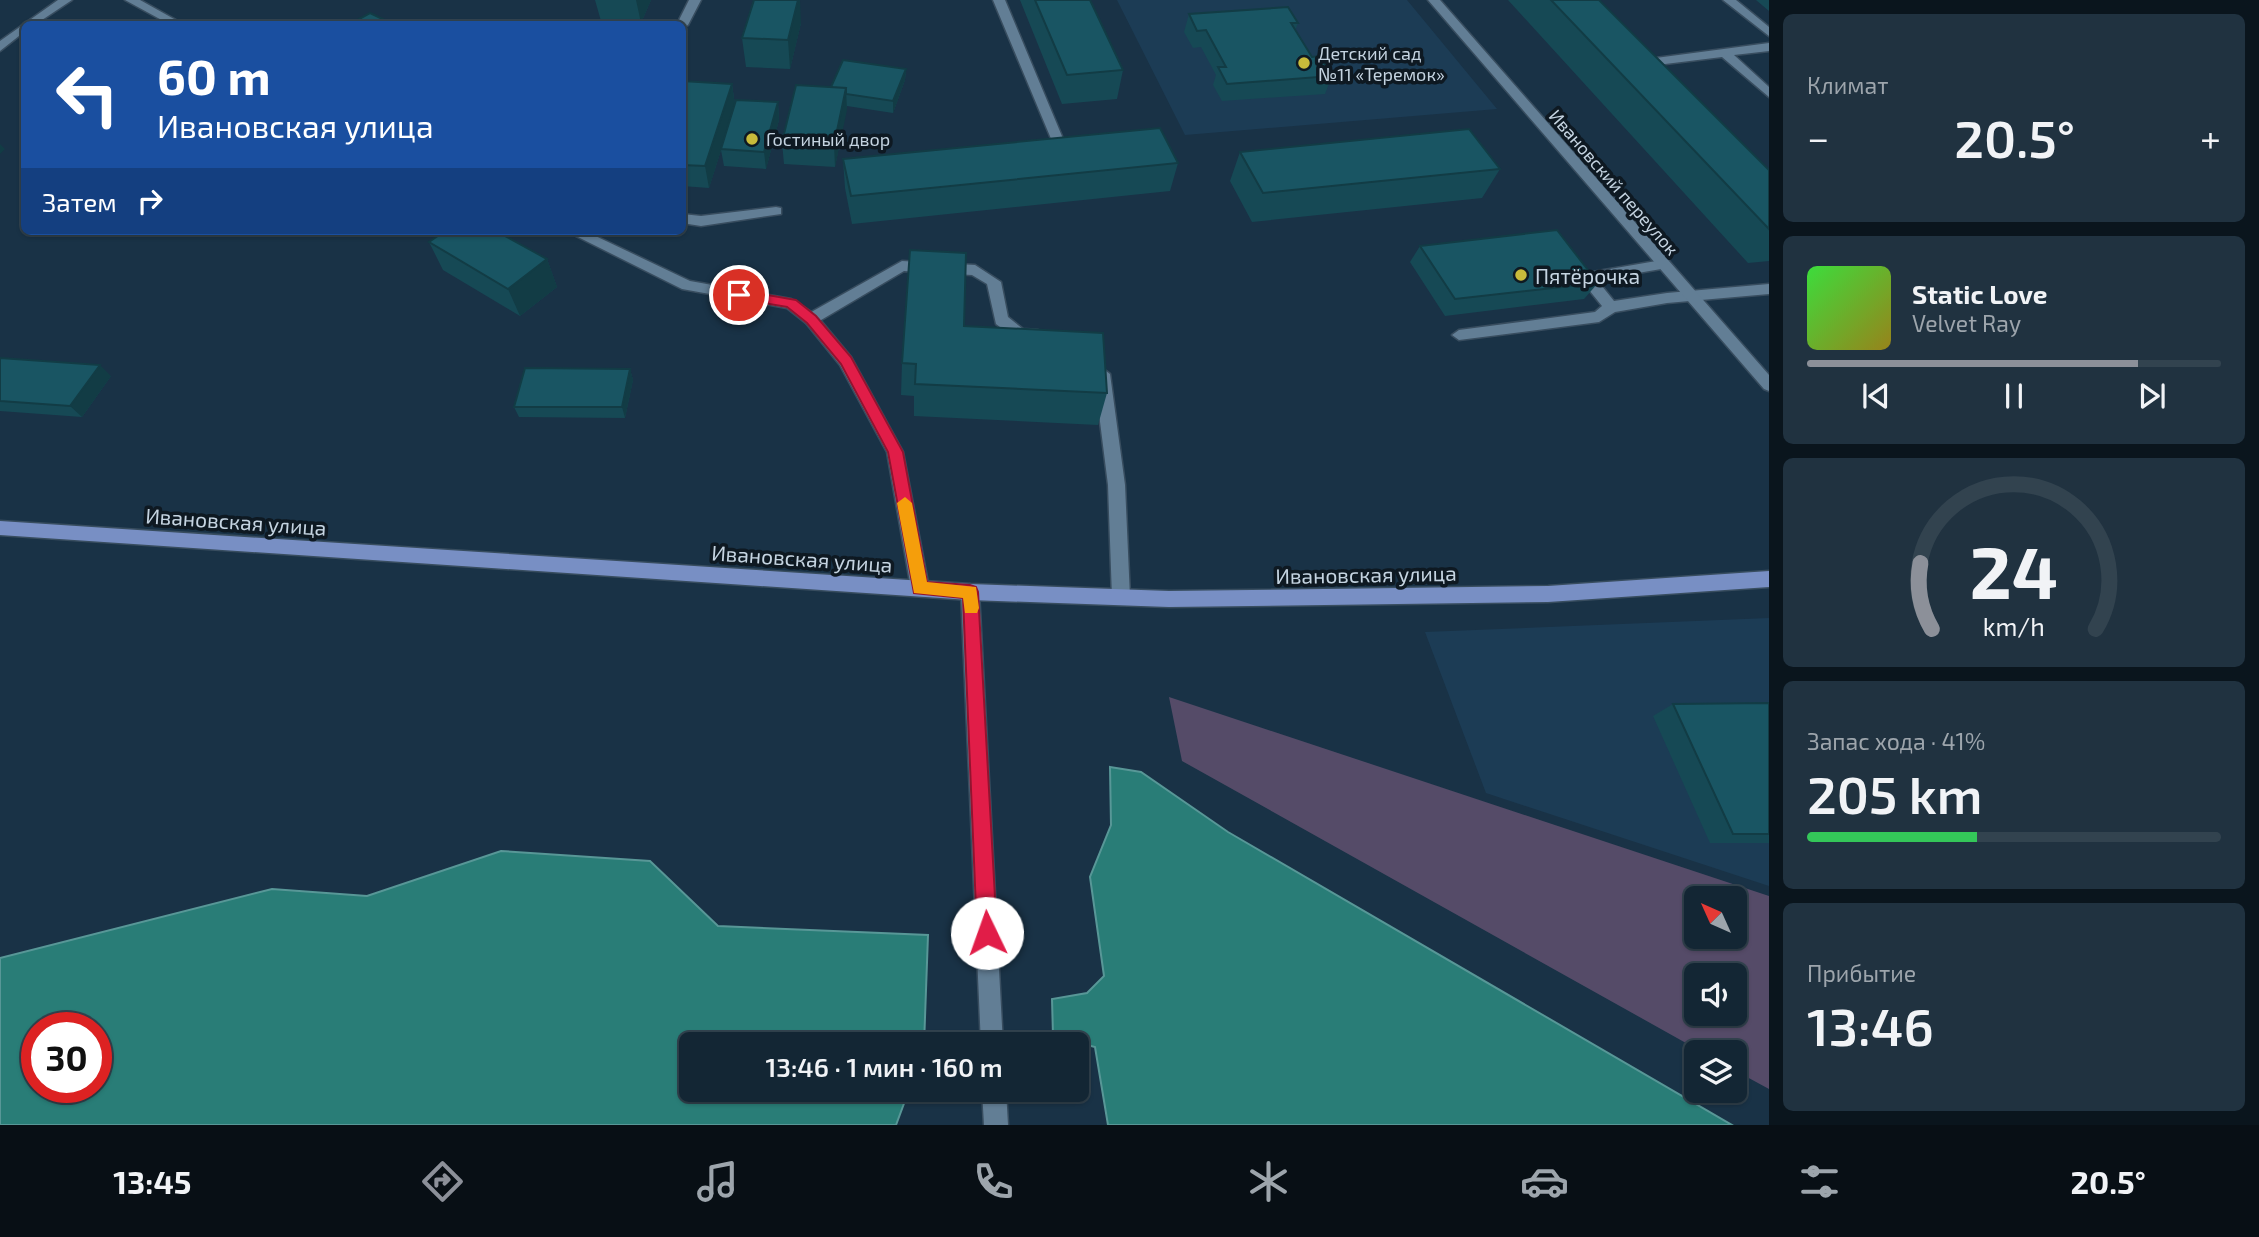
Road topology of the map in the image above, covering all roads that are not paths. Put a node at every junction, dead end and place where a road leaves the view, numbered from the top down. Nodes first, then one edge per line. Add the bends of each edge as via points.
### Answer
1 (66, 0) edge
2 (131, 0) edge
3 (695, 0) edge
4 (999, 0) edge
5 (1434, 0) edge
6 (1729, 0) edge
7 (34, 21) edge
8 (171, 21) edge
9 (684, 21) edge
10 (21, 31) edge
11 (1769, 33) edge
12 (0, 47) edge
13 (1769, 47) edge
14 (1725, 53) junction
15 (1667, 81) edge
16 (1769, 93) edge
17 (1063, 153) edge
18 (775, 211) dead end
19 (686, 219) edge
20 (591, 235) edge
21 (1662, 265) junction
22 (1769, 289) edge
23 (1689, 296) junction
24 (1611, 307) junction
25 (811, 319) junction
26 (1047, 334) edge
27 (1459, 335) dead end
28 (1100, 360) edge
29 (1769, 385) edge
30 (0, 528) edge
31 (1769, 579) edge
32 (920, 588) junction
33 (970, 592) junction
34 (1121, 597) junction
35 (991, 1032) edge
36 (995, 1102) edge
37 (996, 1125) edge

1 - 7 street
2 - 8 street
3 - 9 street
4 - 17 street
5 - 21 street, Ивановский переулок
6 - 11 street
10 - 12 street
13 - 14 street
14 - 15 street via 1644,58
14 - 16 street
18 - 19 street via 701,221
20 - 25 street via 687,285 791,303
21 - 23 street, Ивановский переулок
21 - 24 street via 1583,272
22 - 23 street
23 - 24 street
23 - 29 street, Ивановский переулок
24 - 27 street via 1600,317
25 - 26 street via 902,266 975,270 994,282 1001,320 1020,334
25 - 32 street via 846,360 895,452
28 - 34 street via 1114,450
30 - 32 main road, Ивановская улица
31 - 34 main road, Ивановская улица via 1548,594
32 - 33 main road, Ивановская улица
33 - 34 main road, Ивановская улица
33 - 35 street
36 - 37 street

